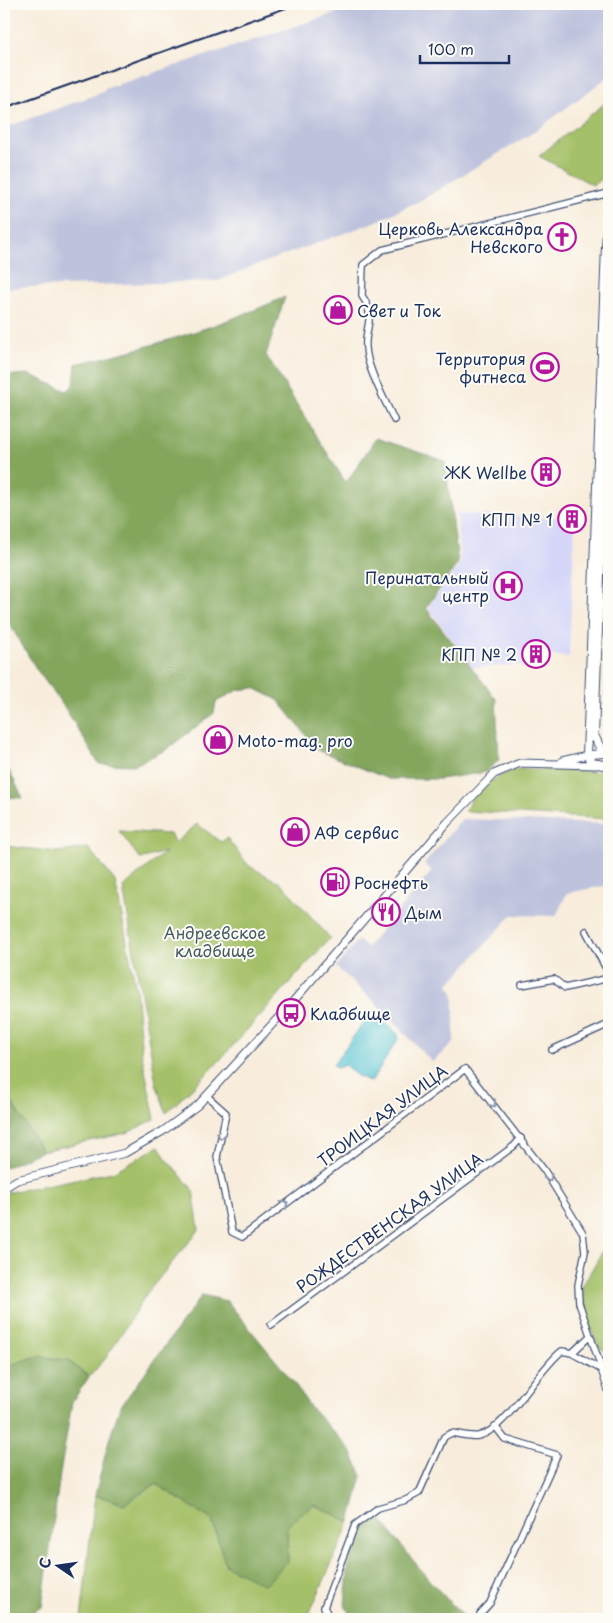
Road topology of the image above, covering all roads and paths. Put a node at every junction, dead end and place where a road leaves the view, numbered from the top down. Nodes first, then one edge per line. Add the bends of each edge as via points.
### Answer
1 (609, 192) edge
2 (601, 195) junction
3 (609, 197) edge
4 (609, 205) edge
5 (609, 338) edge
6 (394, 420) dead end
7 (590, 737) junction
8 (608, 753) edge
9 (572, 758) junction
10 (590, 760) junction
11 (554, 763) junction
12 (609, 766) edge
13 (586, 931) dead end
14 (609, 976) edge
15 (522, 985) dead end
16 (609, 1024) edge
17 (552, 1050) dead end
18 (208, 1096) junction
19 (521, 1138) junction
20 (4, 1188) edge
21 (271, 1325) dead end
22 (590, 1336) junction
23 (572, 1353) junction
24 (602, 1370) junction
25 (609, 1390) edge
26 (495, 1426) junction
27 (480, 1614) dead end
28 (330, 1619) edge

1 - 2 street
2 - 3 street
2 - 4 street
2 - 6 street via 382,250 363,265 362,296 368,305 370,320 365,348
4 - 7 main road
5 - 7 main road
7 - 8 main road
7 - 9 street via 584,748
7 - 10 main road
8 - 10 street
9 - 10 street
9 - 11 street
10 - 11 street
10 - 12 main road
11 - 18 street via 511,766 499,770 487,780
13 - 14 street
14 - 15 street via 565,988 554,980
16 - 17 street
18 -> 19 street, ТРОИЦКАЯ УЛИЦА via 226,1113 217,1157 232,1232 242,1236 465,1069
18 - 20 street via 187,1115 125,1153 17,1180
19 - 21 street, РОЖДЕСТВЕНСКАЯ УЛИЦА
19 -> 22 street, ТРОИЦКАЯ УЛИЦА via 583,1233 585,1252 578,1285 579,1303
22 - 23 street
22 - 24 street, ТРОИЦКАЯ УЛИЦА
23 - 24 street
23 - 26 street via 562,1351 554,1357 525,1395
24 - 25 street
26 - 27 street via 504,1439 557,1455 490,1603
26 - 28 street via 479,1436 451,1432 444,1437 420,1492 378,1508 355,1525 324,1607

